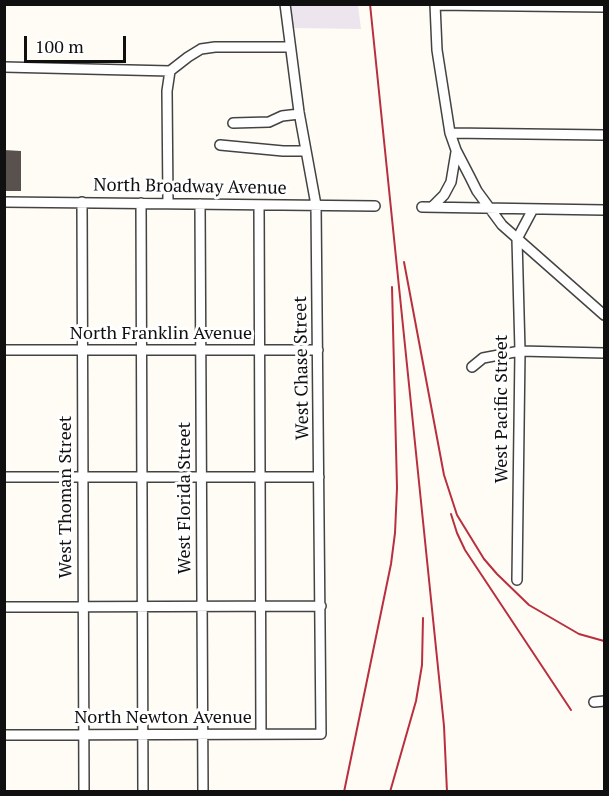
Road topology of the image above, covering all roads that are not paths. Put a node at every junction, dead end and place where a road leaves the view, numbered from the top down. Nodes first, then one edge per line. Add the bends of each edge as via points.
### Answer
1 (285, 4) edge
2 (435, 5) edge
3 (455, 5) edge
4 (487, 5) edge
5 (604, 7) edge
6 (290, 47) junction
7 (4, 67) edge
8 (170, 71) junction
9 (299, 114) junction
10 (233, 123) dead end
11 (450, 133) junction
12 (604, 135) edge
13 (220, 145) dead end
14 (456, 150) junction
15 (306, 151) junction
16 (4, 202) edge
17 (81, 202) junction
18 (141, 203) junction
19 (168, 203) junction
20 (200, 204) junction
21 (259, 205) junction
22 (316, 206) junction
23 (375, 206) dead end
24 (422, 207) dead end
25 (432, 207) junction
26 (489, 207) junction
27 (533, 209) junction
28 (604, 210) edge
29 (517, 238) junction
30 (604, 315) edge
31 (4, 350) edge
32 (82, 350) junction
33 (318, 350) junction
34 (140, 351) junction
35 (201, 351) junction
36 (259, 351) junction
37 (520, 351) junction
38 (604, 353) edge
39 (472, 367) dead end
40 (4, 477) edge
41 (319, 477) junction
42 (83, 478) junction
43 (141, 478) junction
44 (202, 478) junction
45 (261, 478) junction
46 (517, 580) dead end
47 (143, 606) junction
48 (202, 606) junction
49 (261, 606) junction
50 (321, 606) junction
51 (4, 607) edge
52 (83, 607) junction
53 (143, 734) junction
54 (204, 734) junction
55 (261, 734) junction
56 (321, 734) joint
57 (4, 735) edge
58 (84, 735) junction
59 (84, 792) edge
60 (143, 792) edge
61 (203, 792) edge

1 - 6 street, West Chase Street
2 - 3 street
2 - 11 street via 438,60
3 - 4 street
4 - 5 street
6 - 8 street via 201,49
6 - 9 street, West Chase Street
7 - 8 street
8 - 19 street
9 - 10 street via 269,122
9 - 15 street, West Chase Street
11 - 12 street
11 - 14 street
13 - 15 street
14 - 25 street via 451,182
14 - 26 street
15 - 22 street, West Chase Street
16 - 17 street, North Broadway Avenue
17 - 18 street, North Broadway Avenue
17 - 32 street, West Thoman Street
18 - 19 street, North Broadway Avenue
18 - 34 street
19 - 20 street, North Broadway Avenue
20 - 21 street, North Broadway Avenue
20 - 35 street, West Florida Street
21 - 22 street, North Broadway Avenue
21 - 36 street
22 - 23 street, North Broadway Avenue
22 - 33 street, West Chase Street
24 - 25 street
25 - 26 street
26 - 27 street
26 - 29 street
27 - 28 street
27 - 29 street
29 - 30 street
29 - 37 street, West Pacific Street
31 - 32 street, North Franklin Avenue
32 - 34 street, North Franklin Avenue
32 - 42 street, West Thoman Street
33 - 36 street, North Franklin Avenue
33 - 41 street, West Chase Street
34 - 35 street, North Franklin Avenue
34 - 43 street
35 - 36 street, North Franklin Avenue
35 - 44 street, West Florida Street
36 - 45 street
37 - 38 street
37 - 39 street via 483,358
37 - 46 street, West Pacific Street
40 - 42 street
41 - 45 street
41 - 50 street, West Chase Street
42 - 43 street
42 - 52 street, West Thoman Street
43 - 44 street
43 - 47 street
44 - 45 street
44 - 48 street, West Florida Street
45 - 49 street
47 - 48 street
47 - 52 street
47 - 53 street
48 - 49 street
48 - 54 street, West Florida Street
49 - 50 street
49 - 55 street
50 - 56 street, West Chase Street
51 - 52 street
52 - 58 street, West Thoman Street
53 - 54 street, North Newton Avenue
53 - 58 street, North Newton Avenue
53 - 60 street
54 - 55 street, North Newton Avenue
54 - 61 street, West Florida Street
55 - 56 street, North Newton Avenue
57 - 58 street, North Newton Avenue
58 - 59 street, West Thoman Street

